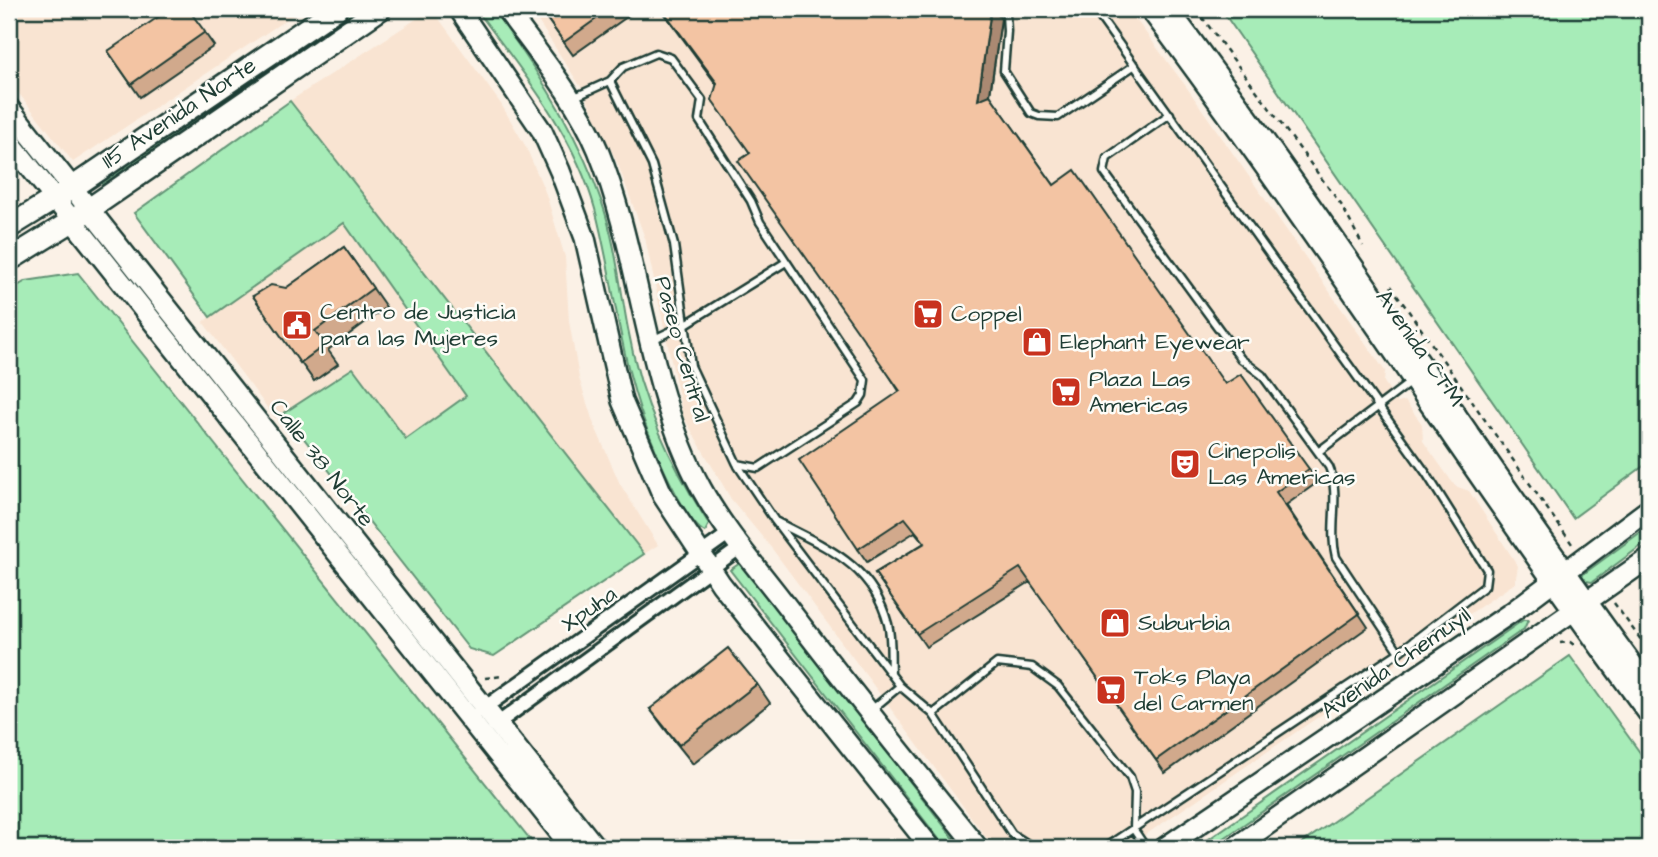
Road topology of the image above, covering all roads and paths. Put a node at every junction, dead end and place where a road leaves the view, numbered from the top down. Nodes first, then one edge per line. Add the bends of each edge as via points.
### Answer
1 (336, 9) edge
2 (380, 9) edge
3 (459, 9) edge
4 (506, 9) edge
5 (1014, 9) edge
6 (1094, 9) edge
7 (1150, 9) edge
8 (1168, 9) edge
9 (1196, 9) edge
10 (1004, 12) edge
11 (1135, 65) junction
12 (610, 81) junction
13 (570, 100) junction
14 (9, 108) edge
15 (1170, 114) junction
16 (9, 141) edge
17 (64, 193) junction
18 (89, 207) junction
19 (72, 221) junction
20 (9, 227) edge
21 (1366, 253) dead end
22 (9, 260) edge
23 (786, 262) junction
24 (1390, 285) dead end
25 (686, 324) junction
26 (651, 340) junction
27 (1419, 376) junction
28 (1378, 408) junction
29 (1318, 452) junction
30 (737, 464) junction
31 (1649, 509) edge
32 (775, 521) junction
33 (736, 540) junction
34 (1575, 547) dead end
35 (1649, 558) edge
36 (706, 562) junction
37 (1559, 576) junction
38 (1606, 592) junction
39 (1579, 606) junction
40 (1649, 651) edge
41 (1399, 652) junction
42 (891, 675) junction
43 (900, 686) junction
44 (1649, 687) edge
45 (869, 712) junction
46 (476, 714) junction
47 (933, 714) junction
48 (1649, 714) edge
49 (490, 730) junction
50 (1134, 830) junction
51 (572, 848) edge
52 (596, 848) edge
53 (931, 848) edge
54 (978, 848) edge
55 (1034, 848) edge
56 (1104, 848) edge
57 (1146, 848) edge
58 (1164, 848) edge
59 (1234, 848) edge

1 - 17 main road, 115 Avenida Norte
2 - 18 main road, 115 Avenida Norte
3 - 36 main road via 542,131 560,171 585,238 622,401 663,496
4 - 13 main road, Paseo Central
5 - 10 lane
6 - 11 lane
7 - 27 main road, Avenida CTM
8 - 27 main road, Avenida CTM via 1235,98
9 - 21 path via 1342,206
10 - 11 lane via 1004,71 1031,113 1058,117
11 - 15 lane
12 - 13 lane
12 - 23 lane via 623,67 656,53 671,58 702,100 699,120
12 - 25 lane via 652,165 674,245
13 - 26 main road, Paseo Central via 597,149 629,246
14 - 17 main road, Calle 38 Norte
15 - 28 lane
15 - 29 lane via 1107,158 1104,172 1241,359 1262,375
16 - 17 main road, Calle 38 Norte
17 - 18 main road, Calle 38 Norte
17 - 19 main road, Calle 38 Norte
17 - 20 main road, 115 Avenida Norte
18 - 19 main road, 115 Avenida Norte
18 - 46 main road, Calle 38 Norte
19 - 22 main road, 115 Avenida Norte
19 - 46 main road, Calle 38 Norte
23 - 25 lane
23 - 30 lane via 865,380 863,395 858,403 758,468
24 - 34 path
25 - 26 lane
25 - 30 lane via 691,366
26 - 33 main road, Paseo Central via 666,402 701,488
27 - 28 lane
27 - 37 main road, Avenida CTM
28 - 29 lane
28 - 41 lane via 1487,570 1485,586
29 - 41 lane via 1334,477 1332,541 1336,557
30 - 32 lane
31 - 37 main road, Avenida Chemuyil
32 - 42 lane
32 - 42 lane via 861,571 889,626
33 - 36 street, Xpuha
33 - 45 main road, Paseo Central
35 - 38 main road
36 - 46 street, Xpuha
36 - 49 street, Xpuha
36 - 53 main road
37 - 39 main road, Avenida CTM
37 - 58 main road, Avenida Chemuyil via 1357,721
38 - 39 main road
38 - 40 path
39 - 44 main road, Avenida CTM
39 - 48 main road, Avenida CTM
39 - 59 main road
41 - 50 lane
42 - 43 lane
43 - 45 lane
43 - 47 lane
45 - 54 main road, Paseo Central
46 - 49 main road, Calle 38 Norte
47 - 50 lane via 998,663 1032,667 1058,686 1130,777 1135,792
47 - 55 lane via 1012,834
49 - 51 main road, Calle 38 Norte
49 - 52 main road, Calle 38 Norte
50 - 56 lane
50 - 57 lane

